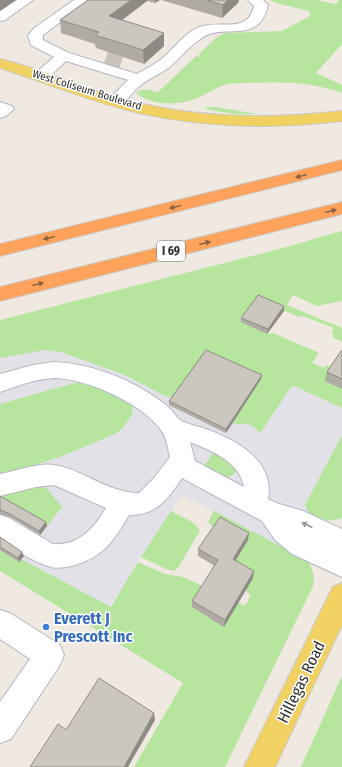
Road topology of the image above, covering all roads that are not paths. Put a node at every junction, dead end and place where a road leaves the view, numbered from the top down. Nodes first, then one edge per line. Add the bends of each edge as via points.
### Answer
1 (26, 0) edge
2 (83, 0) edge
3 (255, 0) edge
4 (0, 17) edge
5 (71, 58) junction
6 (106, 58) tunnel mouth
7 (0, 63) edge
8 (121, 63) tunnel mouth
9 (40, 76) junction
10 (134, 78) junction
11 (116, 101) junction
12 (0, 107) edge
13 (0, 113) edge
14 (342, 116) edge
15 (342, 165) edge
16 (342, 208) edge
17 (0, 250) edge
18 (0, 294) edge
19 (0, 383) edge
20 (172, 427) junction
21 (182, 459) junction
22 (0, 485) edge
23 (123, 504) junction
24 (263, 509) junction
25 (0, 526) edge
26 (342, 542) edge
27 (342, 565) edge
28 (342, 596) edge
29 (0, 623) edge
30 (4, 713) edge
31 (259, 767) edge

1 - 4 lane
2 - 5 lane via 35,36 36,42
3 - 10 lane via 261,5 260,14 251,24 236,29 205,30 157,70
5 - 6 lane
5 - 9 lane
5 - 10 lane
7 - 9 main road, West Coliseum Boulevard
8 - 10 lane via 131,67
9 - 11 main road, West Coliseum Boulevard
10 - 11 lane
11 - 14 main road, West Coliseum Boulevard via 156,111 221,119 285,121
12 - 13 lane via 6,109
15 -> 17 highway
18 -> 16 highway, I 69
19 - 20 lane via 54,370 82,374 114,384 144,401 159,412
20 - 21 lane
20 - 24 lane via 195,426 247,463 253,474
21 - 23 lane via 148,501
21 - 24 lane via 185,467 201,477
22 - 23 lane via 52,474
23 - 25 lane via 94,545 79,553 62,557 49,555
26 -> 24 lane via 294,519
24 - 27 lane via 291,539
28 - 31 main road, Hillegas Road
29 - 30 lane via 50,654

